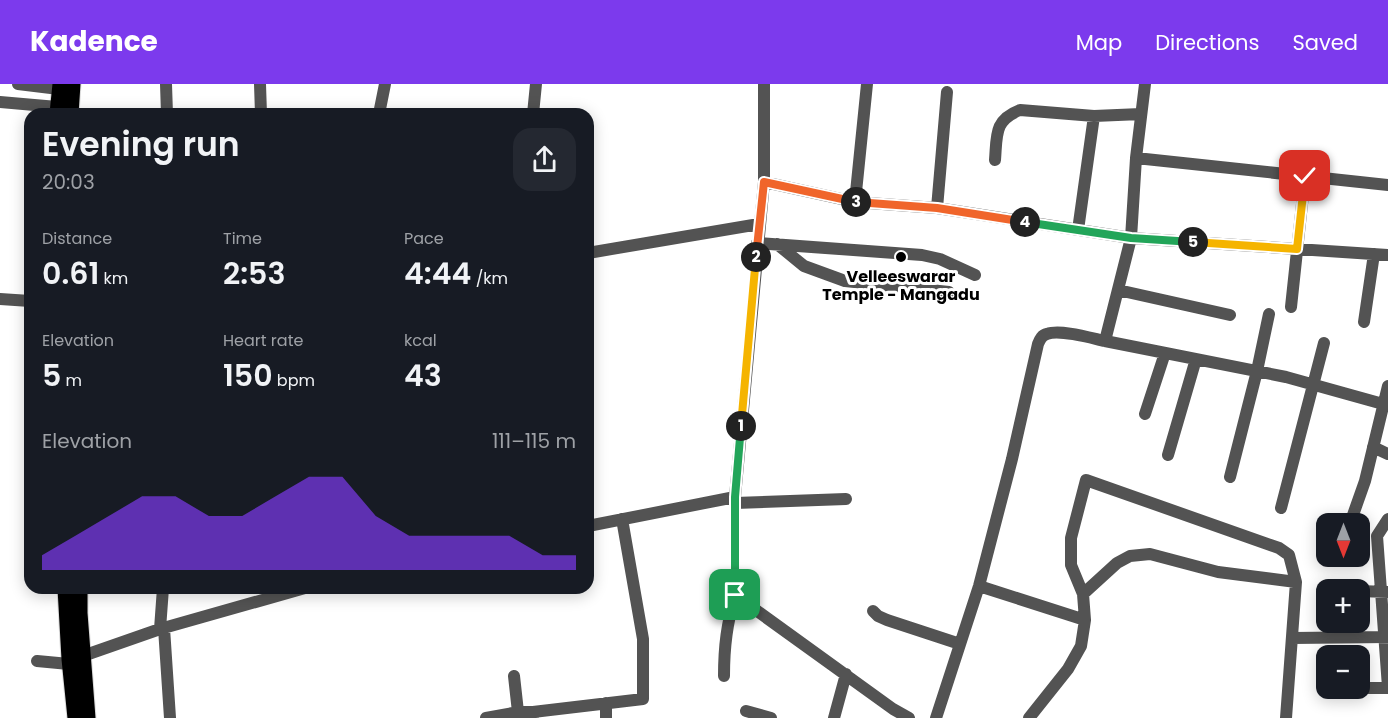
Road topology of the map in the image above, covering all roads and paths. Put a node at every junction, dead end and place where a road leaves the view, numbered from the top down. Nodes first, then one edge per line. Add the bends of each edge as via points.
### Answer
1 (18, 84) edge
2 (166, 84) edge
3 (260, 84) edge
4 (385, 84) edge
5 (536, 84) edge
6 (764, 84) edge
7 (867, 84) edge
8 (1145, 84) edge
9 (64, 86) edge
10 (947, 92) dead end
11 (0, 102) edge
12 (37, 108) edge
13 (62, 108) edge
14 (167, 108) edge
15 (261, 108) edge
16 (380, 108) edge
17 (534, 108) edge
18 (1141, 114) junction
19 (1094, 116) junction
20 (1136, 158) junction
21 (995, 160) dead end
22 (1305, 176) junction
23 (764, 182) junction
24 (1388, 184) edge
25 (855, 202) junction
26 (937, 208) junction
27 (759, 224) junction
28 (1078, 230) junction
29 (1131, 238) junction
30 (757, 243) junction
31 (777, 244) junction
32 (1297, 249) junction
33 (594, 252) edge
34 (1374, 254) junction
35 (1388, 255) edge
36 (975, 275) dead end
37 (1118, 290) junction
38 (949, 292) dead end
39 (0, 299) edge
40 (24, 301) edge
41 (1291, 307) dead end
42 (1269, 314) dead end
43 (1230, 315) dead end
44 (1364, 322) dead end
45 (1105, 341) junction
46 (1324, 343) dead end
47 (1165, 353) junction
48 (1196, 359) junction
49 (1257, 371) junction
50 (1313, 385) junction
51 (1388, 386) edge
52 (1383, 404) junction
53 (1145, 414) dead end
54 (1373, 447) junction
55 (1388, 454) edge
56 (1168, 455) dead end
57 (1230, 477) dead end
58 (846, 499) dead end
59 (735, 500) junction
60 (1281, 508) dead end
61 (1354, 513) edge
62 (622, 519) junction
63 (1388, 519) edge
64 (594, 525) edge
65 (1296, 582) junction
66 (979, 586) junction
67 (1370, 591) edge
68 (1385, 592) edge
69 (66, 594) edge
70 (80, 594) edge
71 (163, 594) edge
72 (284, 594) edge
73 (1083, 594) junction
74 (735, 595) junction
75 (873, 611) dead end
76 (1085, 620) junction
77 (162, 629) junction
78 (1386, 637) edge
79 (1292, 638) junction
80 (960, 644) junction
81 (74, 660) junction
82 (37, 661) dead end
83 (846, 674) junction
84 (724, 675) dead end
85 (514, 676) dead end
86 (1388, 687) edge
87 (1370, 688) edge
88 (606, 703) junction
89 (746, 711) dead end
90 (518, 712) junction
91 (533, 715) edge
92 (75, 718) edge
93 (88, 718) edge
94 (170, 718) edge
95 (486, 718) edge
96 (606, 718) edge
97 (771, 718) edge
98 (834, 718) edge
99 (909, 718) edge
100 (936, 718) edge
101 (1029, 718) edge
102 (1286, 718) edge

1 - 9 street
2 - 14 street
3 - 15 street
4 - 16 street
5 - 17 street
6 - 23 street
7 - 25 street
8 - 18 street
9 - 13 main road
10 - 26 street
11 - 12 street
18 - 19 street
18 - 20 street
19 - 21 street via 1020,110 1010,114 998,128
19 - 28 street
20 - 22 street
20 - 29 street
22 - 24 street
22 - 32 street
23 - 25 street
23 - 27 street
25 - 26 street
26 - 28 street
27 - 30 street
27 - 33 street
28 - 29 street
29 - 32 street
29 - 37 street
30 - 31 street
30 - 59 street
31 - 36 street via 922,255
31 - 38 street via 804,266 844,281
32 - 34 street
32 - 41 street
34 - 35 street
34 - 44 street
37 - 43 street
37 - 45 street
39 - 40 street
42 - 49 street
45 - 47 street
45 - 66 street via 1048,333 1038,344
46 - 50 street
47 - 48 street
47 - 53 street
48 - 49 street
48 - 56 street
49 - 50 street
49 - 57 street
50 - 52 street
50 - 60 street
51 - 52 street
52 - 54 street
54 - 55 street
54 - 61 street
58 - 59 street
59 - 62 street
59 - 74 street
62 - 64 street
62 - 88 street via 643,639 643,699
63 - 68 street via 1377,536
65 - 73 street via 1218,572 1150,554 1130,556 1117,563
65 - 73 street via 1289,555 1279,548 1086,480 1071,538 1071,564
65 - 79 street
66 - 76 street
66 - 80 street
67 - 68 street
68 - 78 street
69 - 81 main road
70 - 81 main road
71 - 77 street
72 - 77 street
73 - 76 street
74 - 83 street
74 - 84 street via 724,641
75 - 80 street via 887,620
76 - 101 street via 1082,645
77 - 81 street
77 - 94 street
78 - 79 street
78 - 86 street
79 - 102 street
80 - 100 street
81 - 82 street
81 - 92 main road
81 - 93 main road
83 - 98 street
83 - 99 street
85 - 90 street
86 - 87 street
88 - 91 street
88 - 96 street
89 - 97 street
90 - 91 street
90 - 95 street

